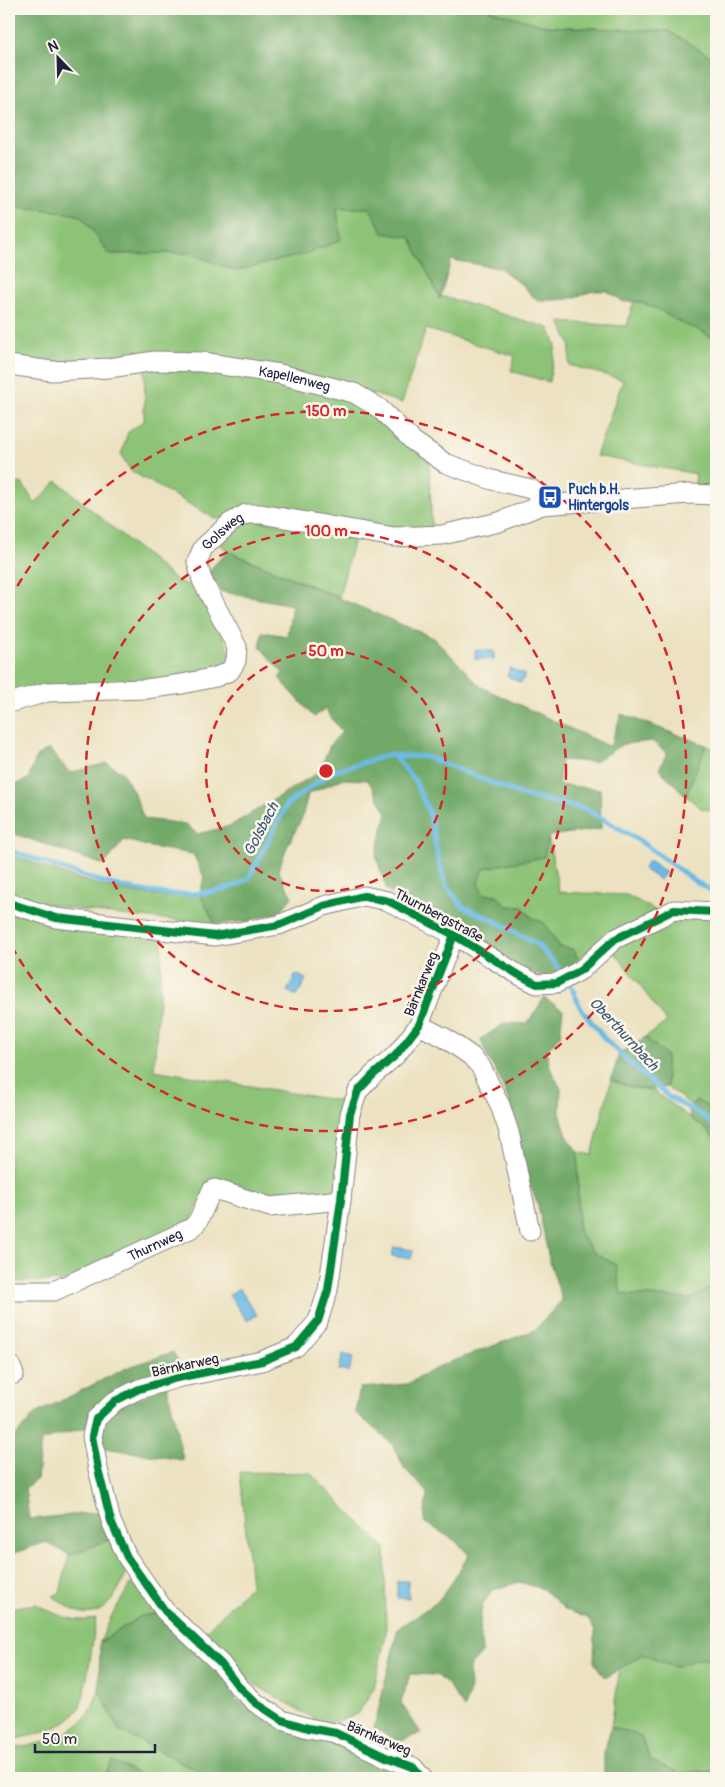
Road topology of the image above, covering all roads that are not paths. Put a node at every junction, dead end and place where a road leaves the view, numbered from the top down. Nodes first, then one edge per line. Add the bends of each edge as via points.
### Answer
1 (9, 365) edge
2 (716, 495) edge
3 (542, 505) junction
4 (9, 703) edge
5 (9, 903) edge
6 (716, 912) edge
7 (454, 935) junction
8 (419, 1025) junction
9 (341, 1200) junction
10 (530, 1231) dead end
11 (9, 1291) edge
12 (422, 1778) edge

1 - 3 street, Kapellenweg via 52,371 109,368 155,361 202,362 280,374 354,393 379,408 413,441 446,463 492,480 531,489 539,495
2 - 3 street, Golsweg via 689,494
3 - 4 street, Golsweg via 499,522 442,534 394,537 246,514 230,523 203,548 198,562 202,580 237,647 236,661 230,671 182,684 146,689 48,692
5 - 7 street, Thurnbergstraße via 56,918 215,936 278,925 324,906 364,896 388,901
6 - 7 street, Thurnbergstraße via 674,910 615,940 581,970 557,983 538,984
7 - 8 street, Bärnkarweg
8 - 9 street, Bärnkarweg via 396,1055 358,1092 350,1114
8 - 10 street, Bärnkarweg via 445,1038 482,1067 509,1132
9 - 11 street, Thurnweg via 270,1207 215,1189 192,1228 54,1291
9 - 12 street, Bärnkarweg via 328,1290 318,1321 296,1347 262,1361 139,1389 115,1401 96,1419 92,1436 111,1521 128,1557 165,1611 221,1664 256,1703 282,1720 336,1733 413,1766

